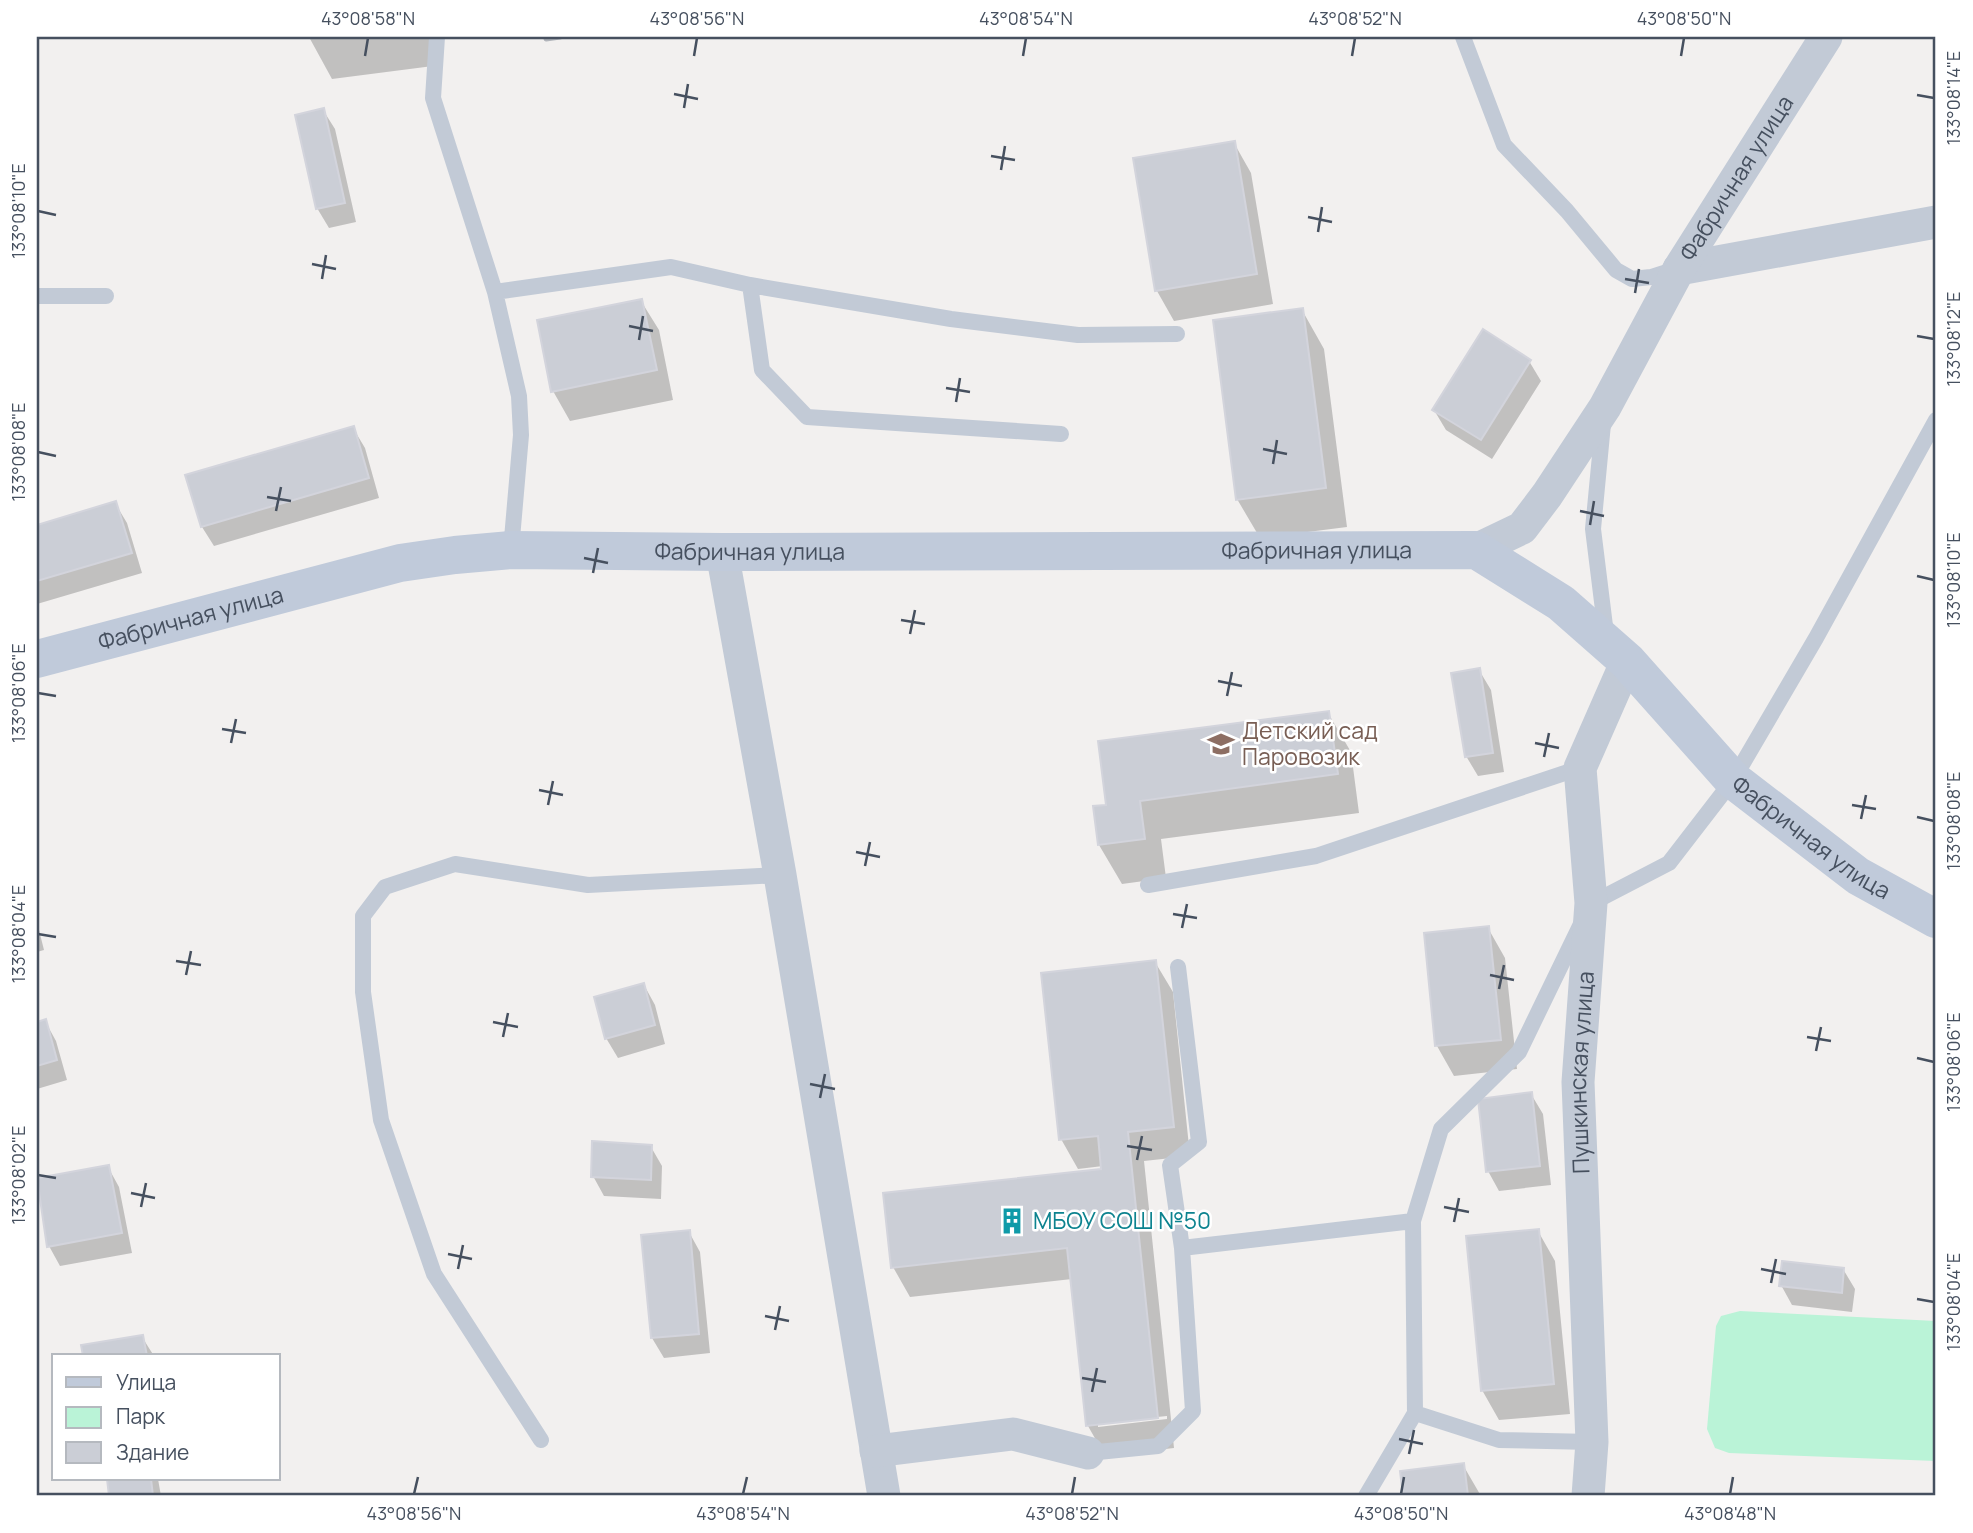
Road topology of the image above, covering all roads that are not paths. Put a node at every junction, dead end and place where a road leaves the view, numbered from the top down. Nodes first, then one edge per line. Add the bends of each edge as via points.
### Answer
1 (437, 37) edge
2 (1463, 37) edge
3 (1826, 37) edge
4 (1936, 222) edge
5 (1679, 269) junction
6 (750, 285) junction
7 (495, 292) junction
8 (37, 296) edge
9 (106, 296) dead end
10 (1177, 334) dead end
11 (1605, 407) junction
12 (1936, 421) edge
13 (1061, 434) dead end
14 (511, 550) junction
15 (1476, 550) junction
16 (722, 552) junction
17 (1617, 652) junction
18 (37, 659) edge
19 (1580, 768) junction
20 (1732, 780) junction
21 (780, 875) junction
22 (1148, 885) dead end
23 (1591, 903) junction
24 (1936, 919) edge
25 (1178, 967) dead end
26 (1413, 1221) junction
27 (1182, 1248) junction
28 (1415, 1413) junction
29 (541, 1440) dead end
30 (1592, 1442) junction
31 (876, 1451) junction
32 (1088, 1453) joint
33 (884, 1496) edge
34 (1366, 1496) edge
35 (1588, 1496) edge

1 - 7 lane via 433,98
2 - 5 lane via 1504,145 1616,270 1632,279
3 - 5 street, Фабричная улица
4 - 5 street
5 - 11 street, Фабричная улица
6 - 7 lane via 671,267
6 - 10 lane via 1078,335
6 - 13 lane via 762,370 807,417
7 - 14 lane via 519,396 521,435
8 - 9 lane
11 - 15 street, Фабричная улица via 1522,527
11 - 17 lane via 1592,529
12 - 20 lane
14 - 16 main road, Фабричная улица
14 - 18 main road, Фабричная улица via 400,563
15 - 16 main road, Фабричная улица
15 - 17 main road, Фабричная улица via 1561,603
16 - 21 street
17 - 19 street, Пушкинская улица
17 - 20 main road, Фабричная улица
19 - 22 lane via 1316,856
19 - 23 street, Пушкинская улица
20 - 23 lane via 1669,863
20 - 24 main road, Фабричная улица via 1858,876
21 - 29 lane via 588,885 455,864 385,887 363,916 363,992 381,1119 434,1274
21 - 31 street
23 - 26 lane via 1519,1052 1441,1129
23 - 30 street, Пушкинская улица via 1578,1082
25 - 27 lane via 1199,1142 1170,1165
26 - 27 lane
26 - 28 lane
27 - 32 lane via 1193,1411 1158,1446
28 - 30 lane via 1499,1440
28 - 34 lane
30 - 35 street, Пушкинская улица
31 - 32 street via 1013,1434
31 - 33 street

